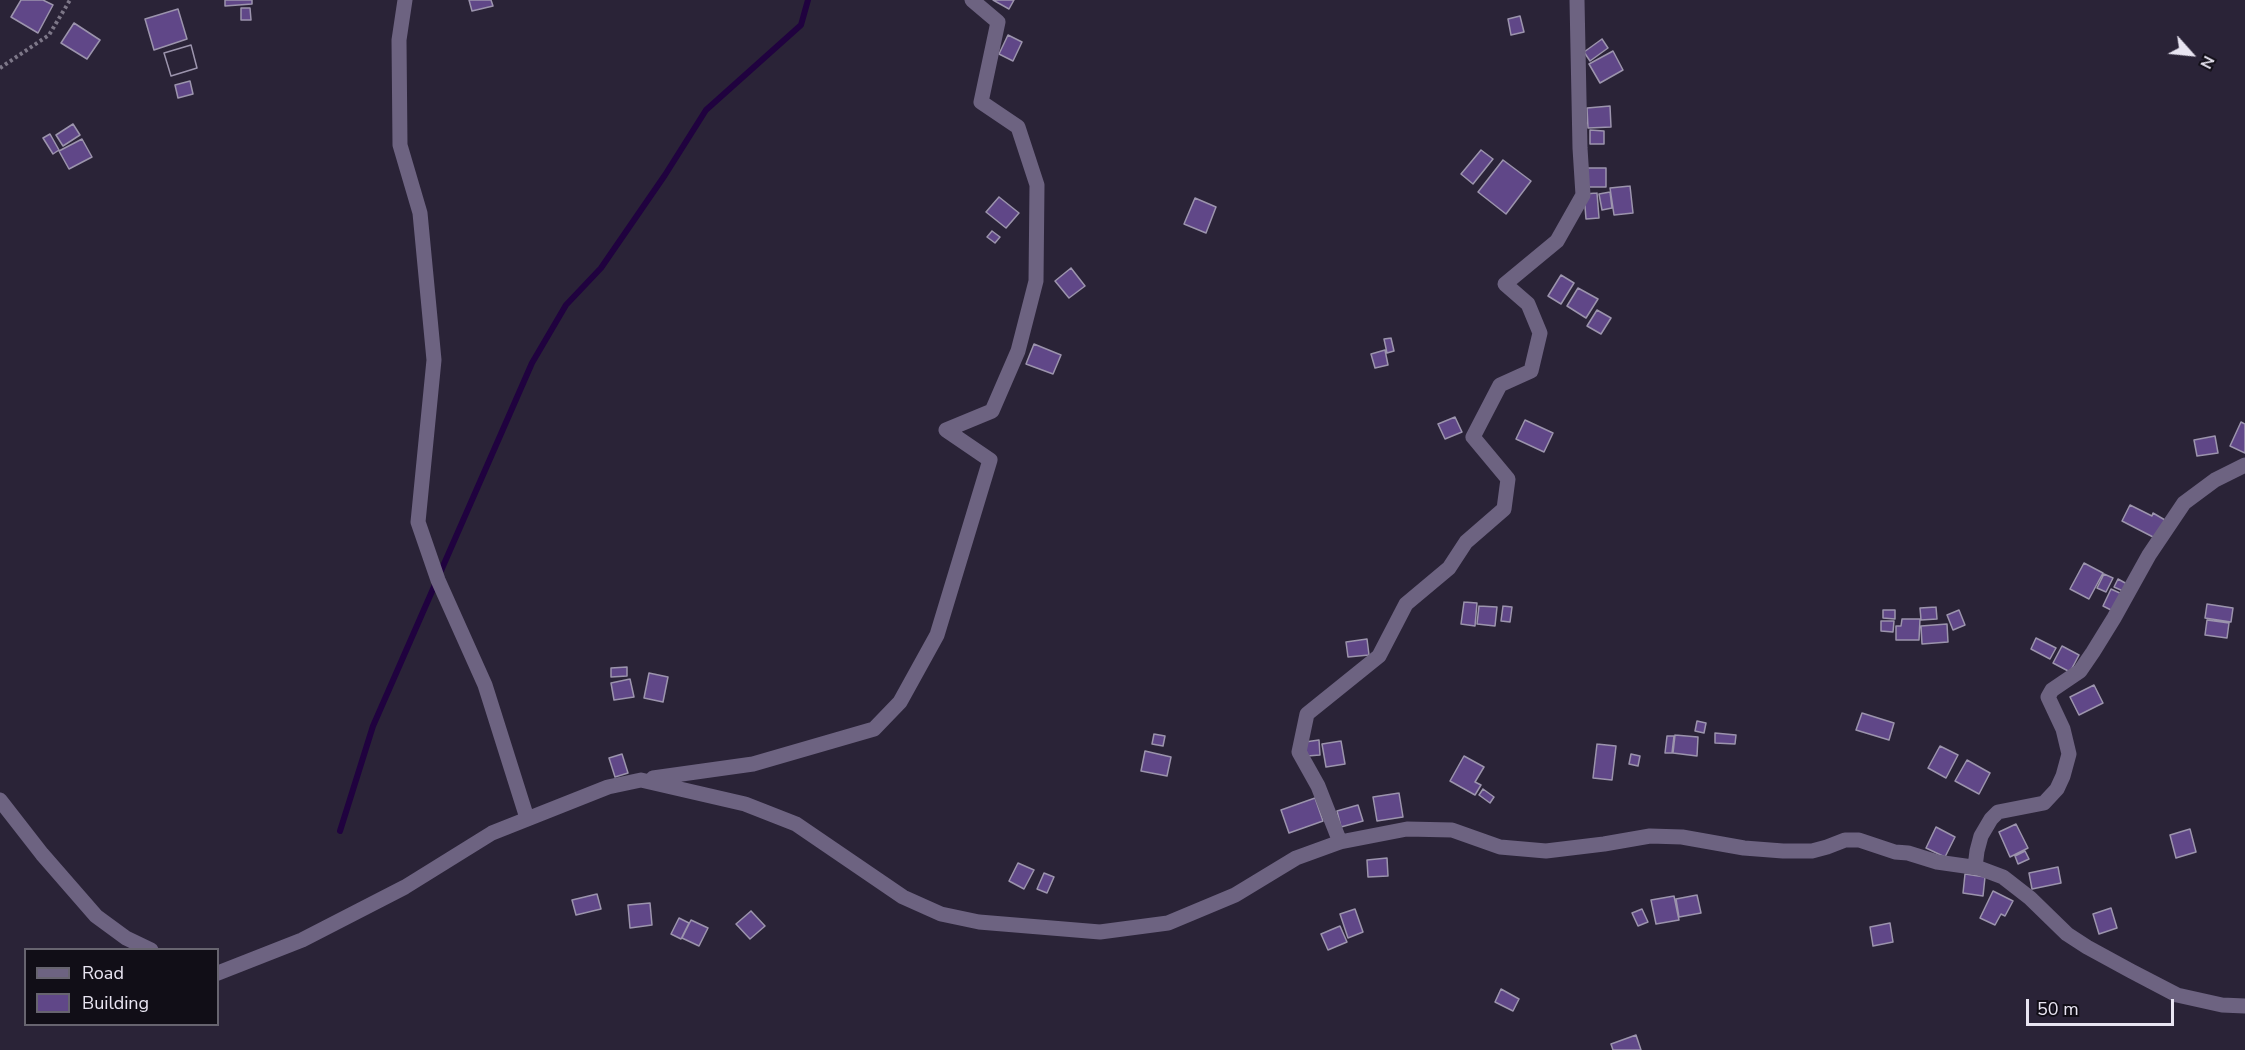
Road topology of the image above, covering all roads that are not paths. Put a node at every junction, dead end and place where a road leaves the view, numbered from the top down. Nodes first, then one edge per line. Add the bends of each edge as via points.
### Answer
1 (405, 0) edge
2 (972, 0) edge
3 (1577, 0) edge
4 (2245, 465) edge
5 (641, 780) junction
6 (0, 800) edge
7 (526, 818) junction
8 (1340, 842) junction
9 (1976, 867) junction
10 (147, 948) edge
11 (219, 972) edge
12 (2245, 1006) edge

1 - 7 street via 399,40 400,145 420,213 434,360 418,522 438,580 485,685
2 - 5 street via 998,22 981,102 1018,127 1037,186 1036,281 1018,351 992,411 946,430 990,460 938,635 900,702 874,729 753,764
3 - 8 street via 1583,195 1557,242 1505,284 1528,304 1540,333 1531,371 1500,385 1473,437 1508,479 1504,509 1466,542 1449,568 1406,604 1379,656 1307,714 1299,752 1318,786
4 - 9 street via 2215,480 2184,503 2080,671 2052,690 2048,697 2063,729 2069,754 2063,776 2044,803 1998,812 1991,819 1981,836
5 - 7 street via 608,787
5 - 8 street via 745,804 796,824 903,897 941,914 979,922 1100,932 1168,923 1235,895 1296,858
6 - 10 street via 96,916
7 - 11 street via 492,833 405,887 302,940
8 - 9 street via 1407,830 1452,830 1500,847 1546,851 1650,836 1783,851 1812,850 1859,840 1937,862
9 - 12 street via 2003,877 2087,947 2178,995

